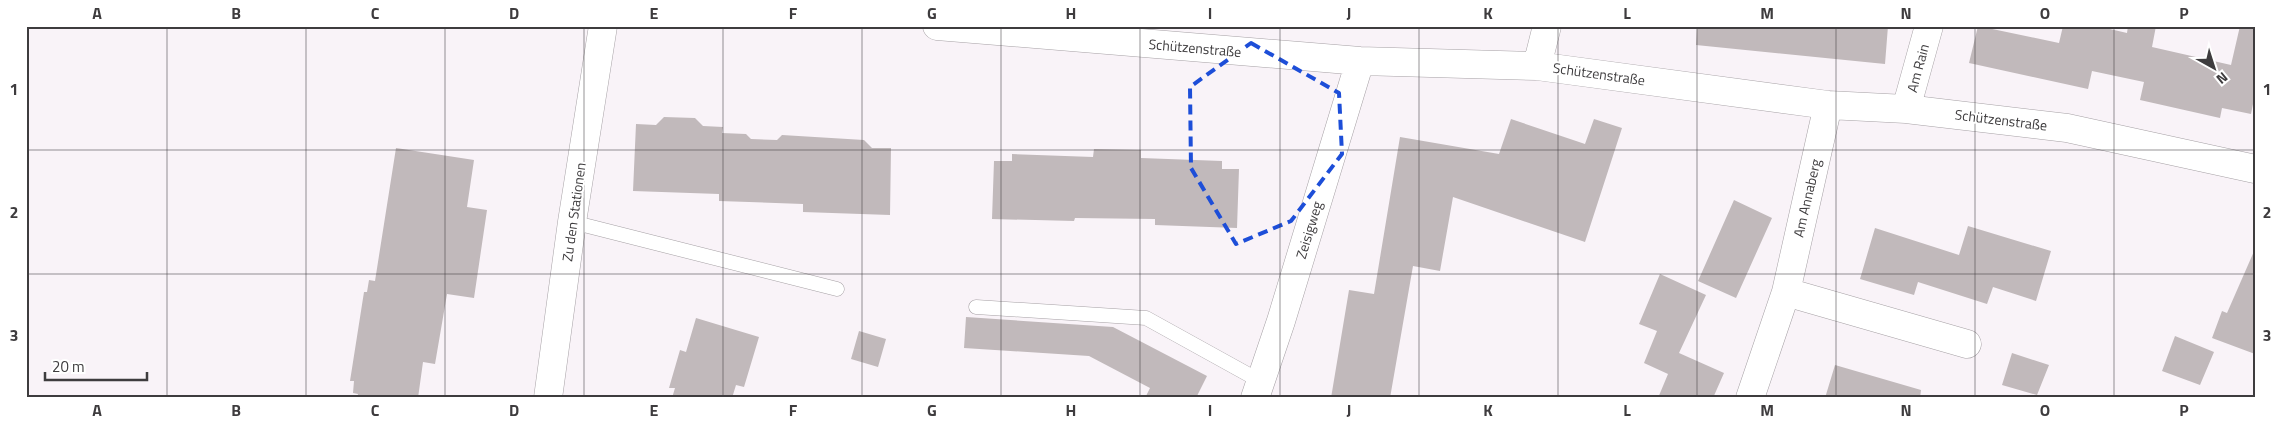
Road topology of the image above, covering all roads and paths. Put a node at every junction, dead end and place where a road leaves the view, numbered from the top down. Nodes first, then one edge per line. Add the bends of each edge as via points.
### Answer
1 (603, 26) edge
2 (937, 26) edge
3 (1546, 26) edge
4 (1929, 26) edge
5 (1159, 36) edge
6 (1360, 61) junction
7 (1537, 66) junction
8 (1828, 105) junction
9 (1906, 109) junction
10 (2255, 169) edge
11 (572, 222) junction
12 (837, 289) dead end
13 (1786, 292) junction
14 (976, 307) dead end
15 (1967, 344) dead end
16 (1258, 389) edge
17 (548, 398) edge
18 (1750, 398) edge

1 - 11 street, Zu den Stationen
2 - 5 street, Schützenstraße
3 - 7 street
4 - 9 street, Am Rain
5 - 6 street, Schützenstraße
6 - 7 street, Schützenstraße
6 - 16 street, Zeisigweg
7 - 8 street, Schützenstraße
8 - 9 street, Schützenstraße
8 - 13 street, Am Annaberg
9 - 10 street, Schützenstraße via 2067,128
11 - 12 lane
11 - 17 street, Zu den Stationen
13 - 15 street
13 - 18 street, Am Annaberg
14 - 16 lane via 1146,318

